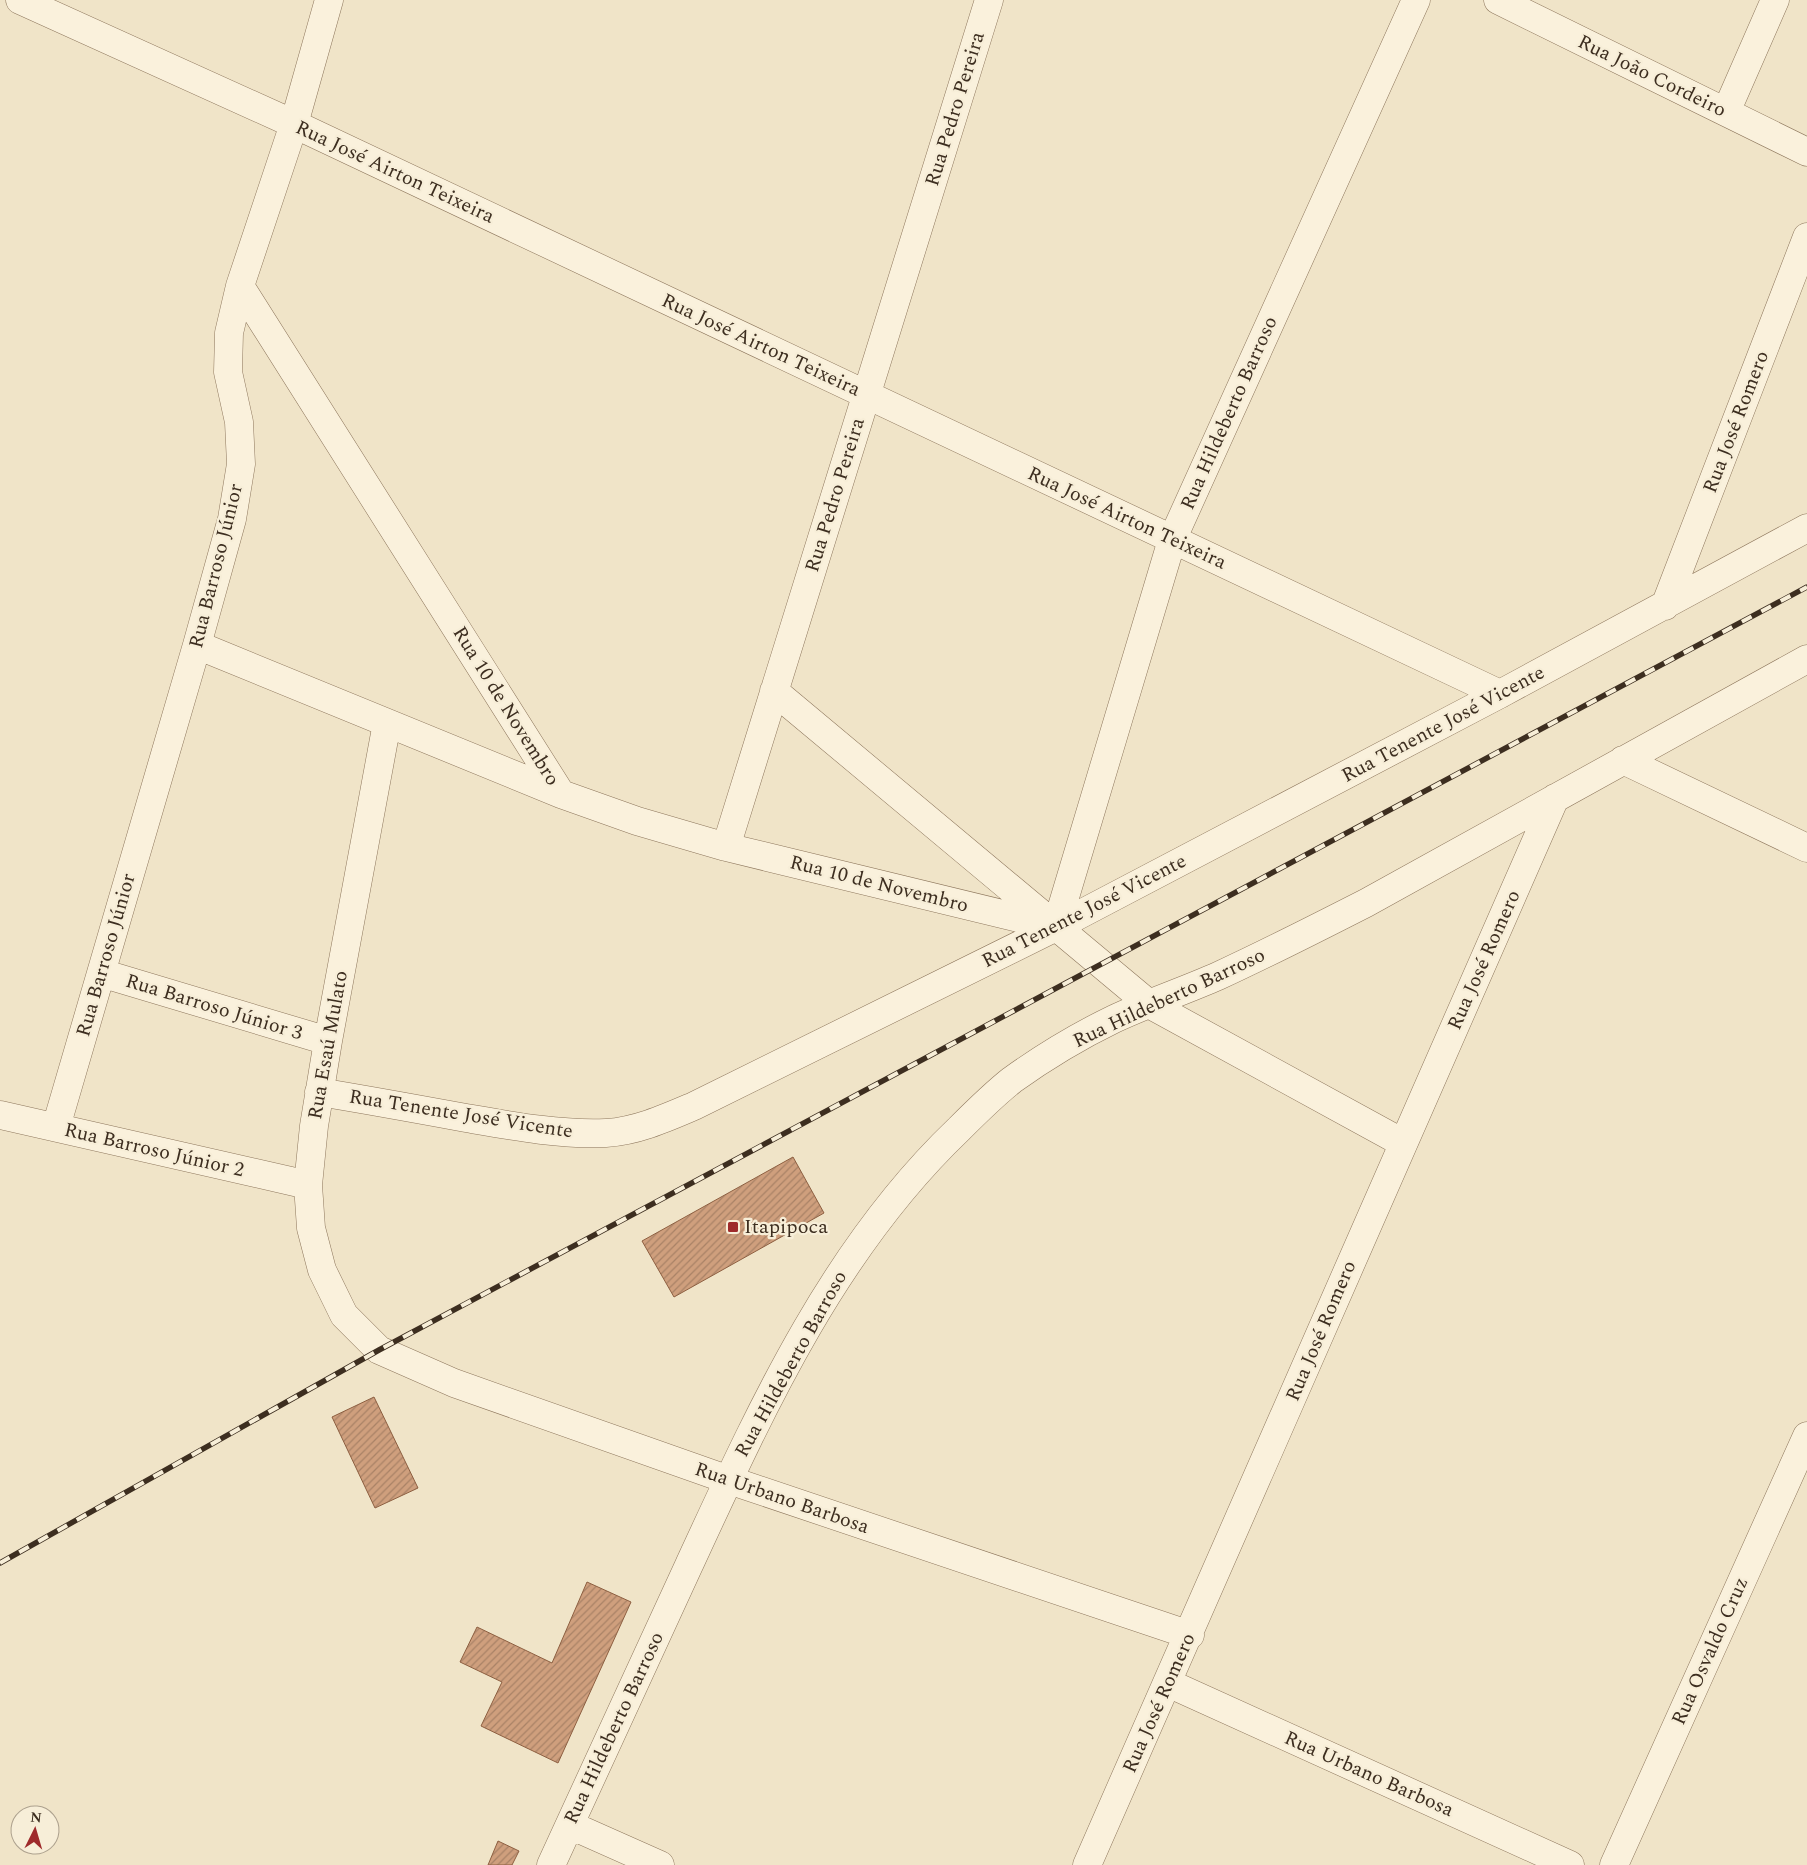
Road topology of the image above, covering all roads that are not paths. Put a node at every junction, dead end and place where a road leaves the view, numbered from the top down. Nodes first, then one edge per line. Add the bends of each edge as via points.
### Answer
1 (20, 0) edge
2 (329, 0) edge
3 (989, 0) edge
4 (1416, 0) edge
5 (1498, 0) edge
6 (1775, 0) edge
7 (1726, 112) junction
8 (294, 124) junction
9 (1807, 152) edge
10 (1807, 237) edge
11 (240, 286) junction
12 (866, 395) junction
13 (1807, 528) edge
14 (1172, 540) junction
15 (1665, 606) junction
16 (197, 645) junction
17 (1807, 659) edge
18 (774, 691) junction
19 (1500, 694) junction
20 (387, 723) junction
21 (1622, 760) junction
22 (561, 794) junction
23 (1555, 798) junction
24 (726, 847) junction
25 (1807, 848) edge
26 (1056, 927) junction
27 (101, 973) junction
28 (1148, 1004) junction
29 (328, 1041) junction
30 (319, 1092) junction
31 (0, 1115) edge
32 (56, 1127) junction
33 (1403, 1143) junction
34 (308, 1185) junction
35 (379, 1350) joint
36 (1807, 1436) edge
37 (729, 1480) junction
38 (1190, 1635) junction
39 (1168, 1683) junction
40 (570, 1824) junction
41 (551, 1865) edge
42 (660, 1865) edge
43 (1087, 1865) edge
44 (1570, 1865) edge
45 (1614, 1865) edge

1 - 8 street, Rua José Airton Teixeira
2 - 8 street, Rua Barroso Júnior
3 - 12 street, Rua Pedro Pereira
4 - 14 street, Rua Hildeberto Barroso
5 - 7 street, Rua João Cordeiro
6 - 7 street
7 - 9 street, Rua João Cordeiro
8 - 11 street, Rua Barroso Júnior
8 - 12 street, Rua José Airton Teixeira
10 - 15 street, Rua José Romero
11 - 16 street, Rua Barroso Júnior via 228,354 228,372 239,422 240,470 232,519
11 - 22 street, Rua 10 de Novembro
12 - 14 street, Rua José Airton Teixeira
12 - 18 street, Rua Pedro Pereira
13 - 15 street, Rua Tenente José Vicente
14 - 19 street, Rua José Airton Teixeira
14 - 26 street, Rua Hildeberto Barroso
15 - 19 street, Rua Tenente José Vicente
16 - 20 street
16 - 27 street, Rua Barroso Júnior
17 - 21 street
18 - 24 street, Rua Pedro Pereira
18 - 26 street
19 - 26 street, Rua Tenente José Vicente
20 - 22 street
20 - 29 street, Rua Esaú Mulato
21 - 23 street
21 - 25 street
22 - 24 street, Rua 10 de Novembro
23 - 28 street, Rua Hildeberto Barroso via 1430,869 1292,940 1218,976
23 - 33 street, Rua José Romero
24 - 26 street, Rua 10 de Novembro
26 - 28 street
26 - 30 street, Rua Tenente José Vicente via 694,1106 637,1128 608,1133 550,1130
27 - 29 street, Rua Barroso Júnior 3
27 - 32 street, Rua Barroso Júnior
28 - 33 street
28 - 37 street, Rua Hildeberto Barroso via 1089,1032 1009,1082 942,1145 905,1186 830,1288 768,1399
29 - 30 street, Rua Esaú Mulato
30 - 34 street, Rua Esaú Mulato
31 - 32 street, Rua Barroso Júnior 2
32 - 34 street, Rua Barroso Júnior 2
33 - 38 street, Rua José Romero
34 - 35 street, Rua Esaú Mulato via 311,1228 322,1270 344,1315
35 - 37 street, Rua Urbano Barbosa via 454,1383
36 - 45 street, Rua Osvaldo Cruz
37 - 38 street, Rua Urbano Barbosa
37 - 40 street, Rua Hildeberto Barroso
38 - 39 street, Rua José Romero
39 - 43 street, Rua José Romero
39 - 44 street, Rua Urbano Barbosa
40 - 41 street, Rua Hildeberto Barroso
40 - 42 street

